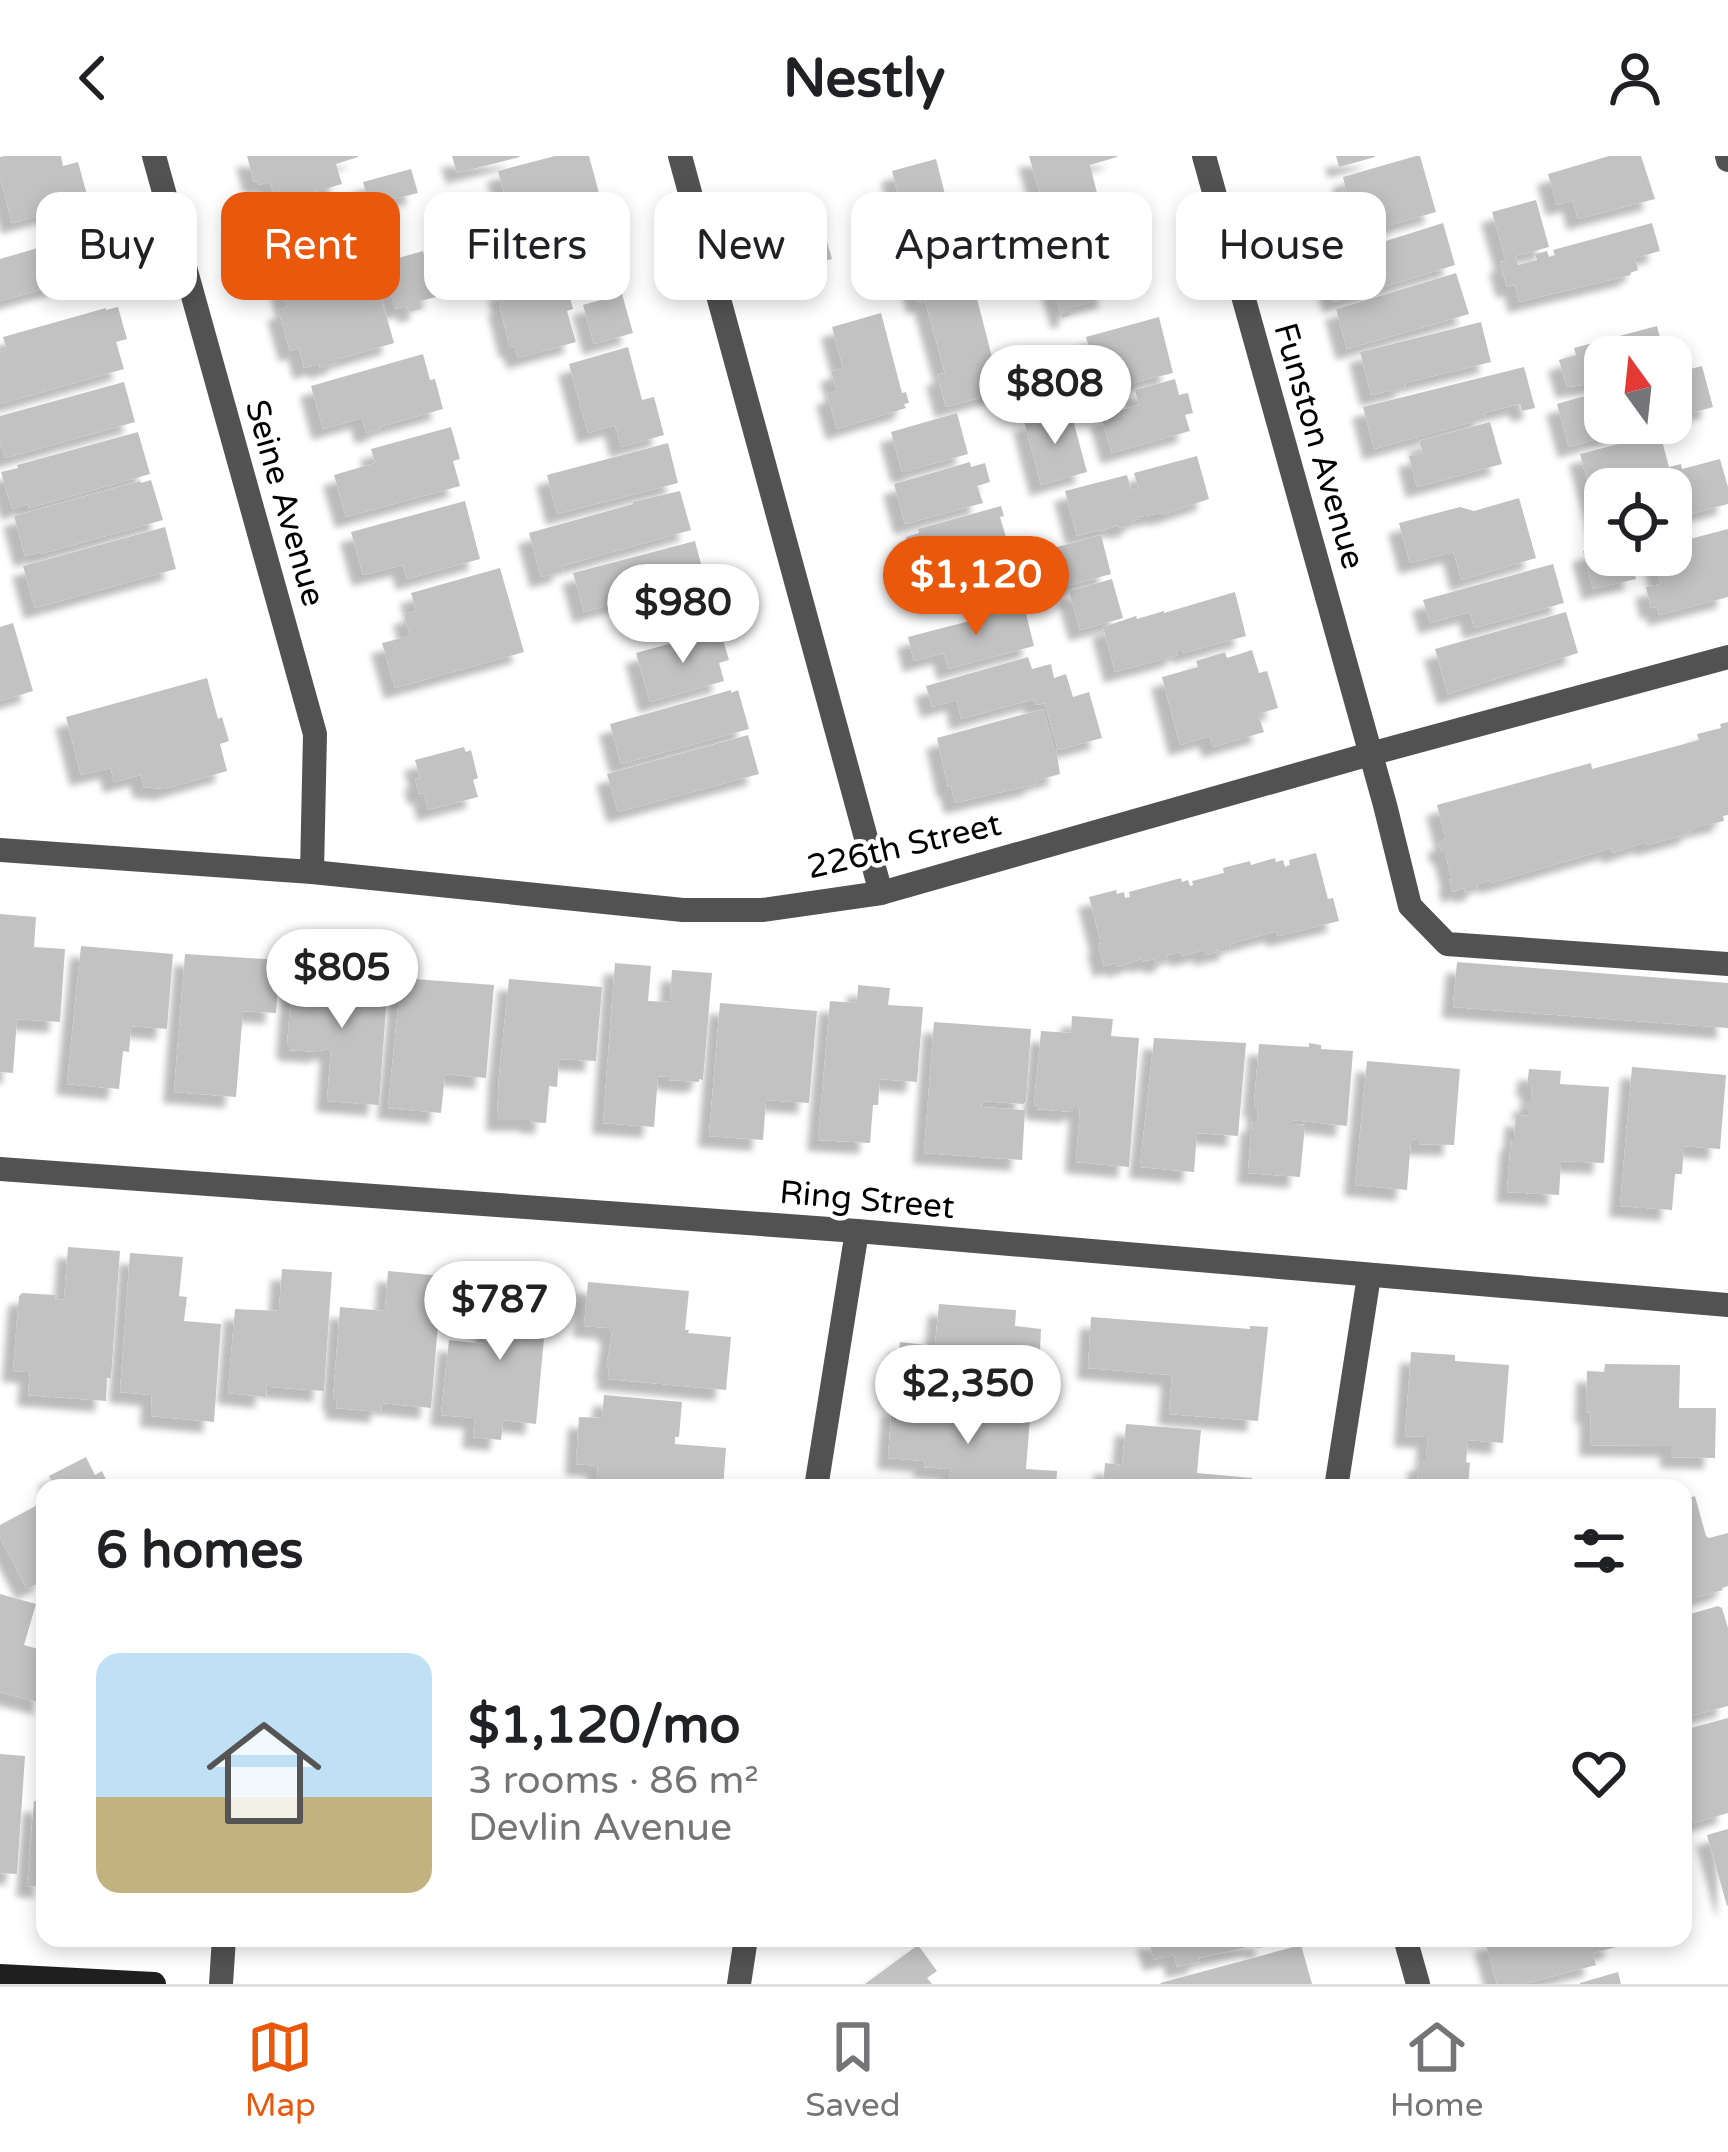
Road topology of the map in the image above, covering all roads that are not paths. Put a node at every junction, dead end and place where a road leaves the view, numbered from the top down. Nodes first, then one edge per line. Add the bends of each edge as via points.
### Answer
1 (154, 156) edge
2 (680, 156) edge
3 (1204, 156) edge
4 (1728, 657) edge
5 (1370, 754) junction
6 (0, 850) edge
7 (313, 872) junction
8 (881, 893) junction
9 (1728, 964) edge
10 (0, 1169) edge
11 (856, 1231) junction
12 (1370, 1276) junction
13 (1728, 1305) edge
14 (817, 1479) edge
15 (1337, 1479) edge
16 (223, 1947) edge
17 (745, 1947) edge
18 (1408, 1947) edge
19 (0, 1976) edge
20 (154, 1984) edge
21 (221, 1984) edge
22 (739, 1984) edge
23 (1418, 1984) edge

1 - 7 street, Seine Avenue via 315,734
2 - 8 street
3 - 5 street, Funston Avenue
4 - 5 street, 226th Street
5 - 8 street, 226th Street
5 - 9 street, Funston Avenue via 1410,905 1448,944
6 - 7 street, 226th Street
7 - 8 street, 226th Street via 683,910 762,910
10 - 11 street, Ring Street
11 - 12 street, Ring Street
11 - 14 street
12 - 13 street, Ring Street
12 - 15 street
16 - 21 street
17 - 22 street
18 - 23 street
19 - 20 street

